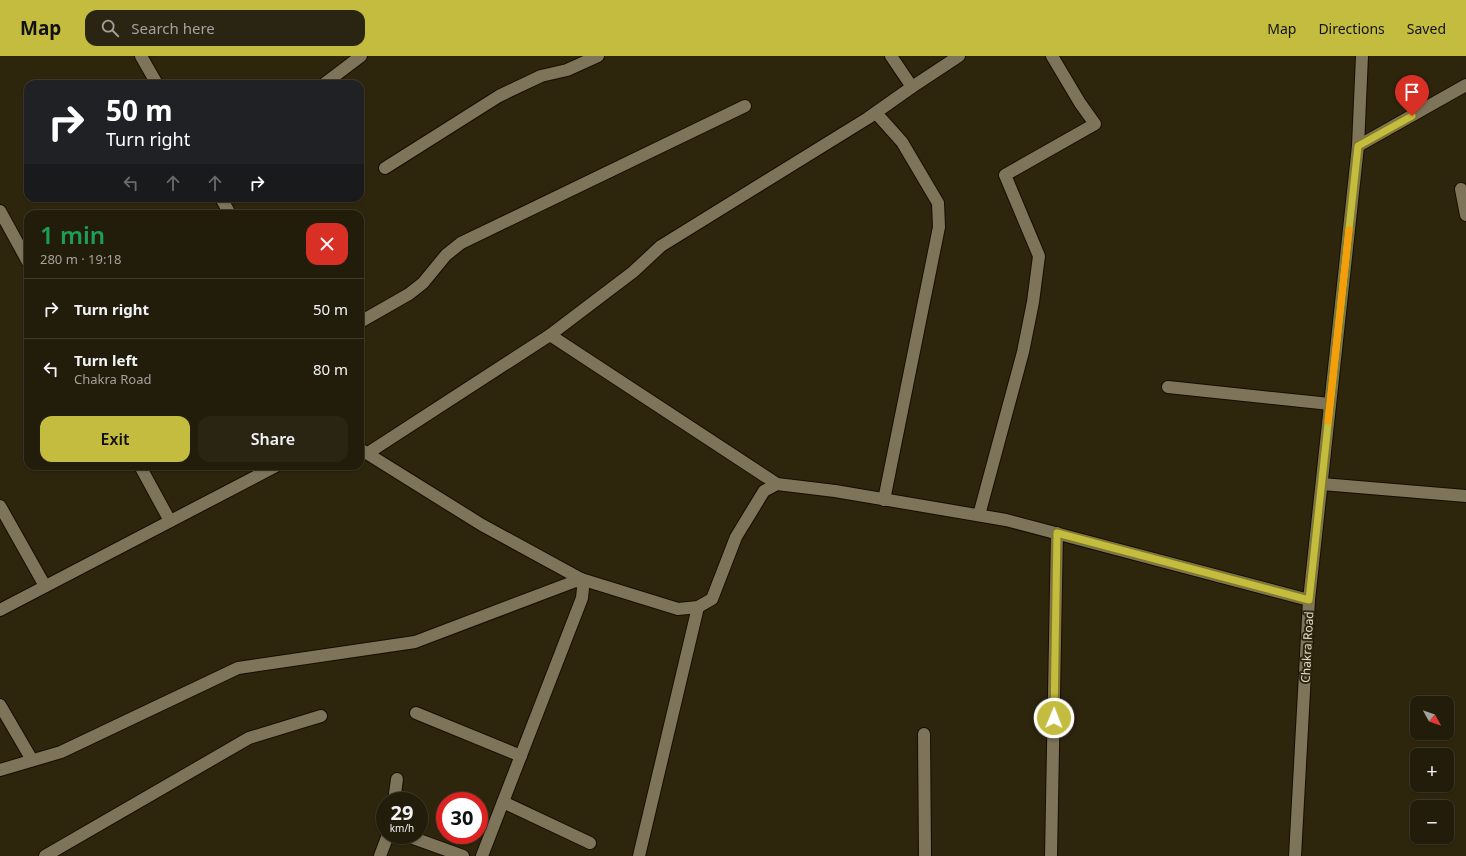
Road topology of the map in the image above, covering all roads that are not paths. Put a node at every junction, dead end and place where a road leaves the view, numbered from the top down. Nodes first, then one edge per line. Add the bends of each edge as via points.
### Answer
1 (141, 56) edge
2 (361, 56) edge
3 (598, 56) edge
4 (892, 56) edge
5 (959, 56) edge
6 (1052, 56) edge
7 (1362, 56) edge
8 (155, 80) edge
9 (329, 80) edge
10 (1466, 85) edge
11 (912, 87) junction
12 (746, 106) dead end
13 (876, 113) junction
14 (1358, 146) junction
15 (385, 168) dead end
16 (1461, 189) dead end
17 (0, 211) edge
18 (1466, 215) edge
19 (24, 255) edge
20 (364, 320) edge
21 (550, 335) junction
22 (1168, 387) dead end
23 (1330, 404) junction
24 (364, 451) edge
25 (142, 470) edge
26 (268, 470) edge
27 (777, 484) junction
28 (1322, 484) junction
29 (1466, 496) edge
30 (884, 500) junction
31 (0, 506) edge
32 (979, 515) junction
33 (170, 521) junction
34 (1057, 533) junction
35 (582, 579) junction
36 (45, 586) junction
37 (1309, 600) junction
38 (698, 607) junction
39 (0, 610) edge
40 (0, 705) edge
41 (416, 713) dead end
42 (321, 716) dead end
43 (924, 734) dead end
44 (521, 756) junction
45 (32, 760) junction
46 (0, 770) edge
47 (397, 779) dead end
48 (395, 792) edge
49 (503, 802) junction
50 (428, 843) edge
51 (590, 843) dead end
52 (385, 844) edge
53 (45, 856) edge
54 (380, 856) edge
55 (462, 856) edge
56 (482, 856) edge
57 (638, 856) edge
58 (925, 856) edge
59 (1051, 856) edge
60 (1296, 856) edge

1 - 8 street
2 - 9 street
3 - 15 street via 567,70 541,76 499,96
4 - 11 street
5 - 11 street
6 - 32 street via 1095,124 1005,175 1039,256 1024,352
7 - 14 street, Chakra Road
10 - 14 street
11 - 13 street
12 - 20 street via 461,243 446,255 423,283
13 - 21 street via 661,246 633,272
13 - 30 street via 902,142 938,202 939,227
14 - 23 street, Chakra Road
16 - 18 street
17 - 19 street
21 - 24 street
21 - 27 street
22 - 23 street
23 - 28 street, Chakra Road
24 - 35 street via 482,525
25 - 33 street
26 - 33 street
27 - 30 street
27 - 38 street via 764,491 736,537 712,599
28 - 29 street
28 - 37 street, Chakra Road
30 - 32 street
31 - 36 street
32 - 34 street
33 - 36 street
34 - 37 street
34 - 59 street
35 - 38 street via 678,609
35 - 44 street via 582,598
35 - 45 street via 415,642 238,668 61,752
36 - 39 street
37 - 60 street, Chakra Road
38 - 57 street
40 - 45 street
41 - 44 street
42 - 53 street via 249,738
43 - 58 street
44 - 49 street
45 - 46 street
47 - 48 street
49 - 51 street
49 - 56 street
50 - 55 street
52 - 54 street

